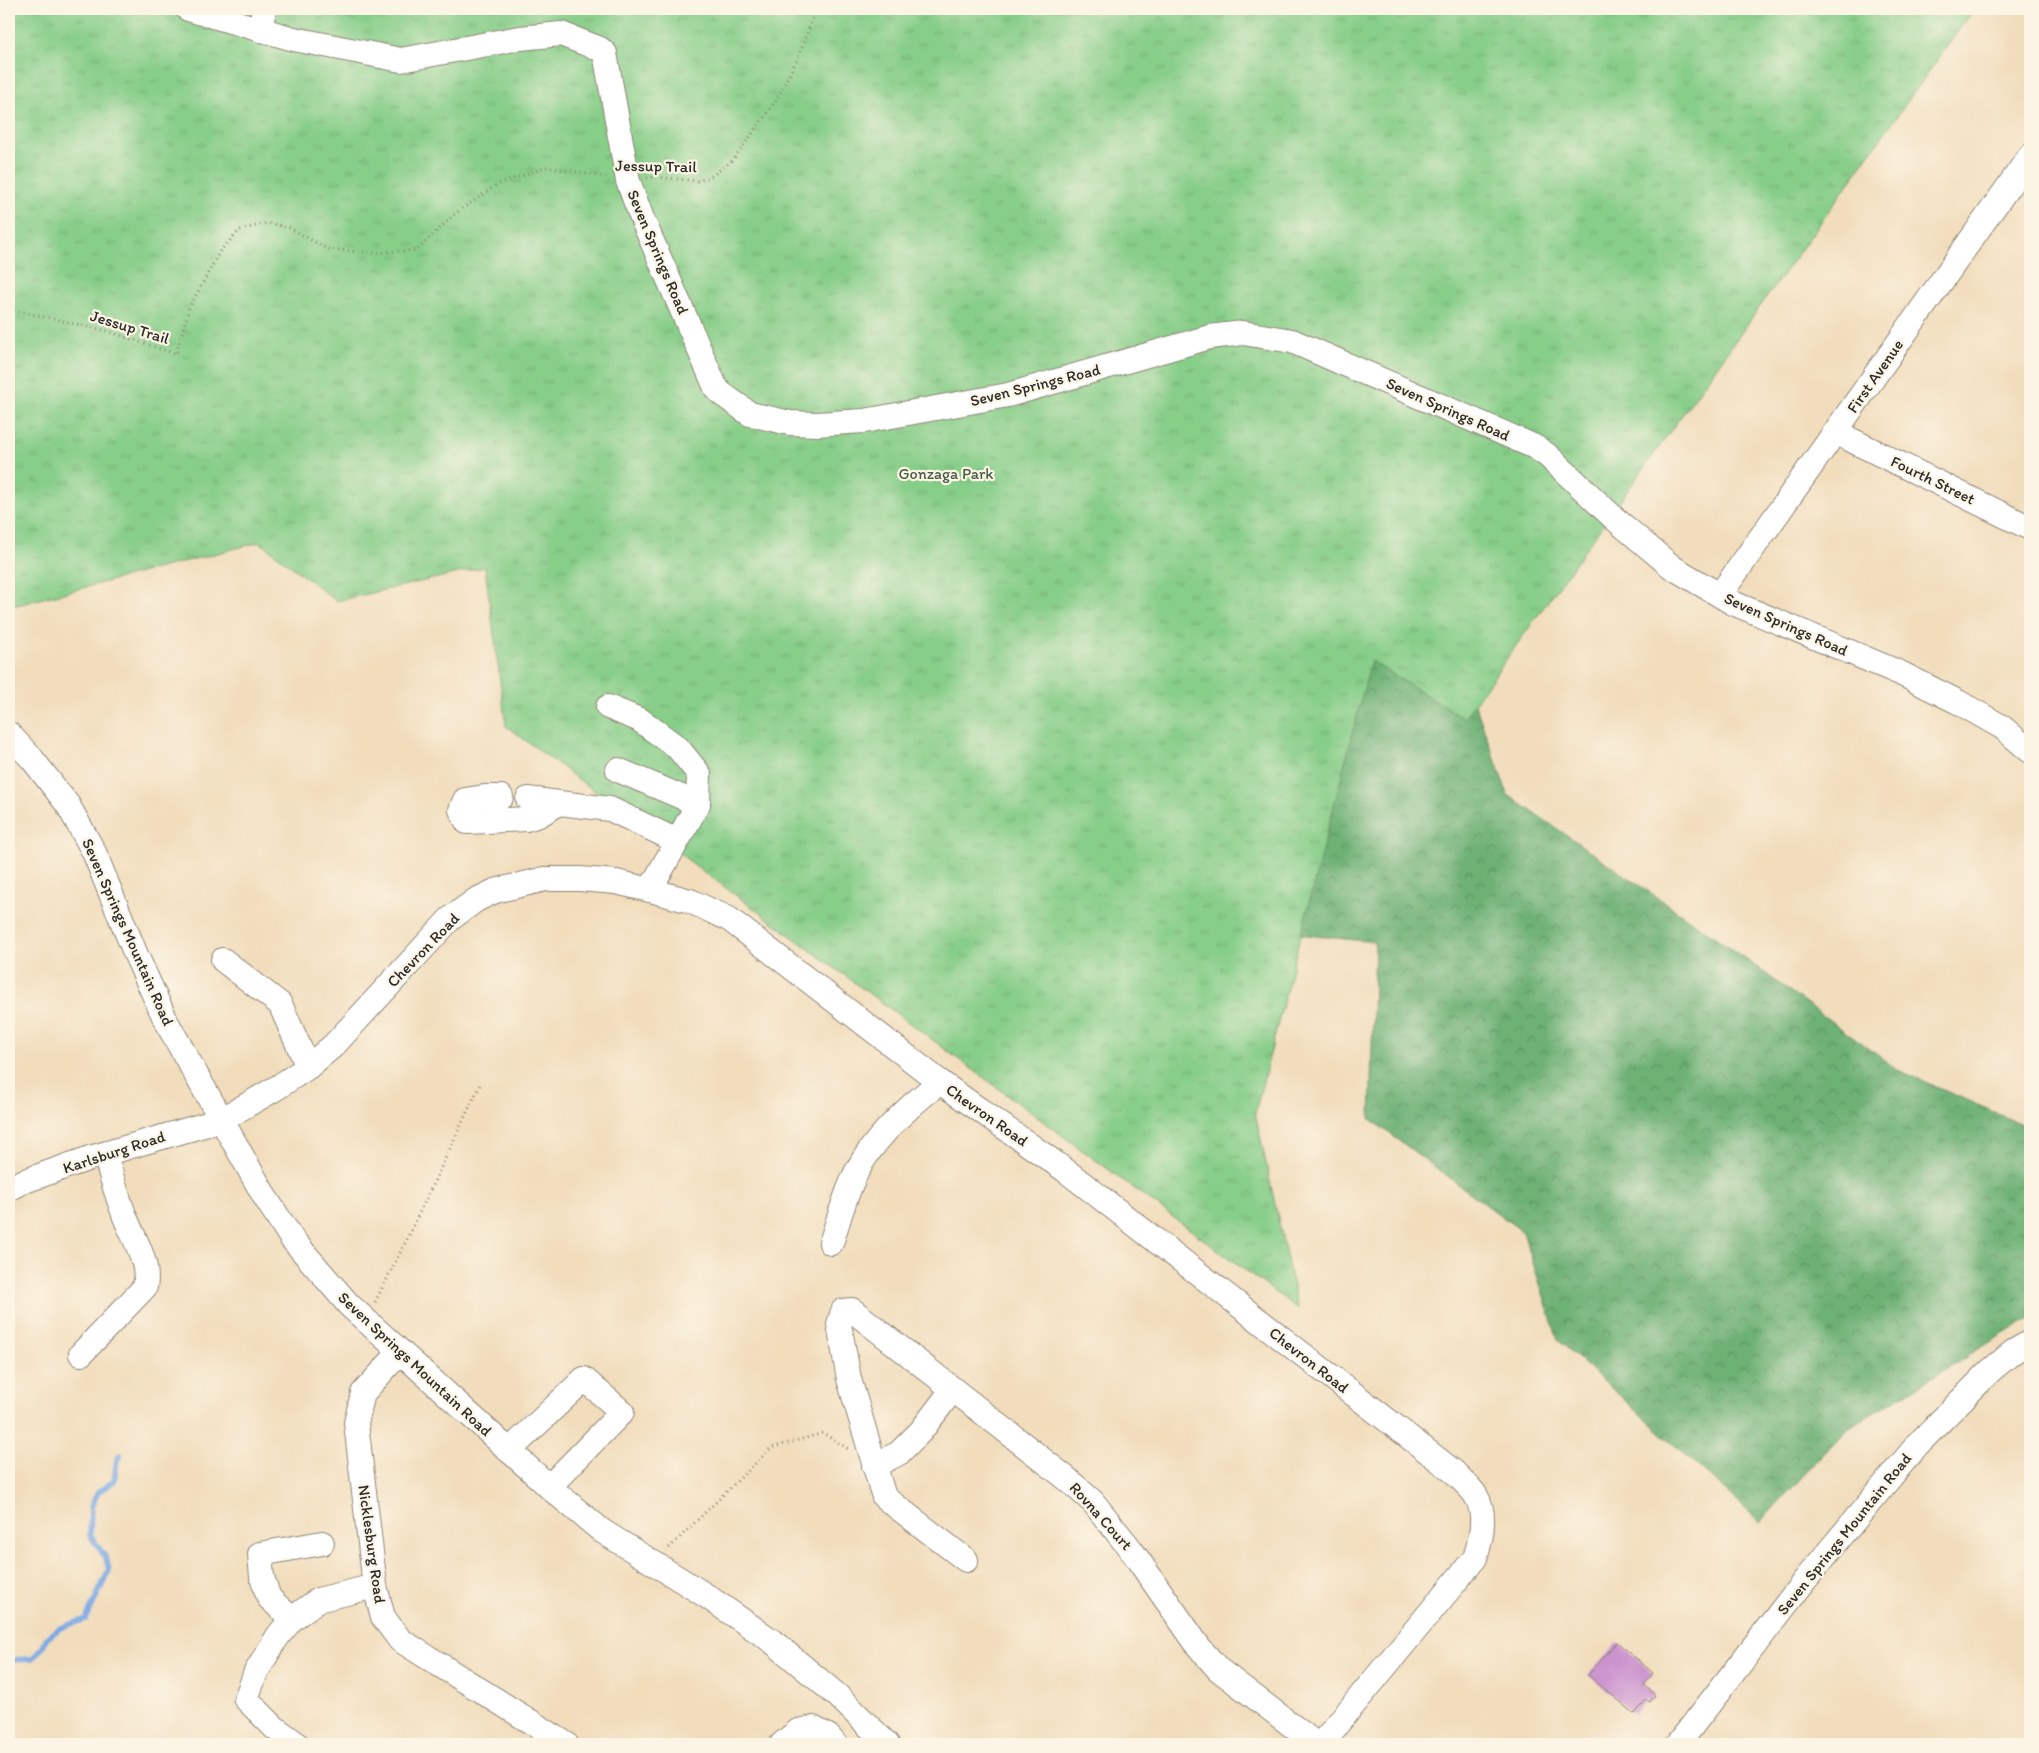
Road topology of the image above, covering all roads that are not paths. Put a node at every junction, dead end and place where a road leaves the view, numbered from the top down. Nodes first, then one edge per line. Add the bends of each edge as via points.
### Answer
1 (188, 9) edge
2 (262, 19) edge
3 (2030, 156) edge
4 (1835, 432) junction
5 (2030, 528) edge
6 (1720, 595) junction
7 (608, 707) dead end
8 (9, 734) edge
9 (2030, 751) edge
10 (618, 770) dead end
11 (501, 797) dead end
12 (528, 799) dead end
13 (559, 803) junction
14 (698, 804) junction
15 (677, 841) junction
16 (650, 890) junction
17 (223, 960) dead end
18 (308, 1067) junction
19 (940, 1082) junction
20 (221, 1120) junction
21 (104, 1154) junction
22 (9, 1189) edge
23 (832, 1243) dead end
24 (2030, 1342) edge
25 (400, 1352) junction
26 (81, 1354) dead end
27 (953, 1389) junction
28 (509, 1451) junction
29 (874, 1466) junction
30 (549, 1487) junction
31 (322, 1543) dead end
32 (966, 1560) dead end
33 (374, 1586) junction
34 (292, 1619) junction
35 (551, 1740) edge
36 (298, 1744) edge
37 (782, 1744) edge
38 (835, 1744) edge
39 (887, 1744) edge
40 (1316, 1744) edge
41 (1321, 1744) edge
42 (1678, 1744) edge

1 - 2 street, Seven Springs Road
2 - 6 street, Seven Springs Road via 294,39 401,60 520,38 562,34 605,53 628,181 641,216 716,388 750,414 790,423 864,421 1008,395 1210,337 1243,332 1292,341 1536,447 1672,567
3 - 4 street, First Avenue
4 - 5 street, Fourth Street
4 - 6 street, First Avenue
6 - 9 street, Seven Springs Road via 1900,673 1958,702 2002,727
7 - 14 street via 640,720 678,748 699,774
8 - 20 street, Seven Springs Mountain Road via 68,805 94,852 167,1023
10 - 14 street
11 - 13 street via 465,800 461,810 467,822 526,819
12 - 13 street
13 - 15 street via 610,809
14 - 15 street
15 - 16 street
16 - 18 street, Chevron Road via 616,882 545,879 495,891 476,900 450,918 334,1045
16 - 19 street, Chevron Road via 729,918
17 - 18 street via 280,1004
18 - 20 street, Chevron Road
19 - 23 street via 899,1117 857,1170
19 - 41 street, Chevron Road via 1080,1182 1454,1472 1476,1496 1482,1528 1475,1558
20 - 21 street, Karlsburg Road
20 - 25 street, Seven Springs Mountain Road via 292,1238 349,1305
21 - 22 street, Karlsburg Road
21 - 26 street via 147,1277 145,1287
24 - 42 street, Seven Springs Mountain Road via 1990,1371 1918,1444 1805,1580
25 - 28 street, Seven Springs Mountain Road
25 - 33 street, Nicklesburg Road via 363,1393 356,1423
27 - 29 street via 900,1453
27 - 29 street, Rovna Court via 852,1310 843,1311 839,1324 849,1379
27 - 40 street, Rovna Court via 1093,1502 1218,1669
28 - 30 street, Seven Springs Mountain Road
28 - 30 street via 584,1379 622,1412
29 - 32 street via 884,1497
30 - 39 street, Seven Springs Mountain Road via 602,1531 772,1641 838,1696
31 - 34 street via 260,1554 262,1577 269,1598
33 - 34 street via 318,1600
33 - 35 street, Nicklesburg Road via 383,1617 400,1640
34 - 36 street via 256,1672 246,1699 275,1728
37 - 38 street via 798,1731 813,1728

